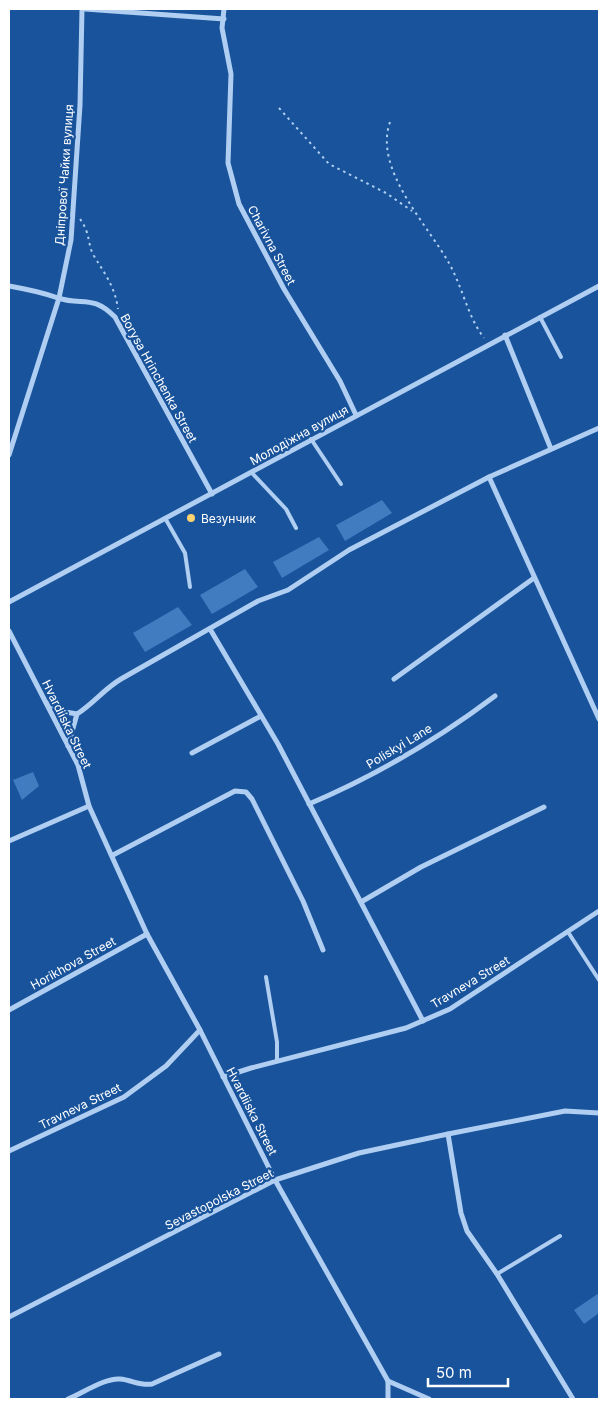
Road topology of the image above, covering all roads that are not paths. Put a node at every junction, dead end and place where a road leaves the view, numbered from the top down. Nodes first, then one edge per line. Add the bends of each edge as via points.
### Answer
1 (84, 9) edge
2 (224, 9) edge
3 (224, 19) junction
4 (9, 286) edge
5 (599, 286) edge
6 (59, 298) junction
7 (540, 317) junction
8 (505, 335) junction
9 (561, 356) dead end
10 (356, 415) junction
11 (599, 428) edge
12 (312, 439) junction
13 (551, 449) junction
14 (9, 455) edge
15 (251, 472) junction
16 (489, 477) junction
17 (341, 484) dead end
18 (212, 494) junction
19 (166, 518) junction
20 (296, 528) dead end
21 (534, 578) junction
22 (190, 587) dead end
23 (9, 602) edge
24 (210, 629) junction
25 (9, 631) edge
26 (394, 679) dead end
27 (495, 696) dead end
28 (45, 701) junction
29 (77, 714) junction
30 (260, 716) junction
31 (599, 719) edge
32 (68, 746) junction
33 (192, 753) dead end
34 (309, 804) junction
35 (89, 806) junction
36 (544, 808) dead end
37 (9, 841) edge
38 (113, 855) junction
39 (361, 902) junction
40 (599, 911) edge
41 (568, 932) junction
42 (147, 934) junction
43 (323, 950) dead end
44 (266, 977) dead end
45 (599, 980) edge
46 (9, 1010) edge
47 (424, 1021) junction
48 (200, 1030) junction
49 (277, 1061) junction
50 (223, 1077) junction
51 (599, 1113) edge
52 (448, 1134) junction
53 (9, 1151) edge
54 (275, 1180) junction
55 (560, 1236) dead end
56 (497, 1274) junction
57 (9, 1317) edge
58 (219, 1354) dead end
59 (388, 1381) junction
60 (68, 1399) edge
61 (388, 1399) edge
62 (429, 1399) edge
63 (573, 1399) edge

1 - 3 street
1 - 6 street, Дніпрової Чайки вулиця via 72,240
2 - 3 street, Charivna Street
3 - 10 street, Charivna Street via 222,28 231,74 228,163 239,204
4 - 6 street, Borysa Hrinchenka Street
5 - 7 street, Молодіжна вулиця
6 - 14 street, Дніпрової Чайки вулиця
6 - 18 street, Borysa Hrinchenka Street via 98,304 115,318
7 - 8 street, Молодіжна вулиця
7 - 9 lane
8 - 10 street, Молодіжна вулиця
8 - 13 street
10 - 12 street, Молодіжна вулиця
11 - 13 street
12 - 15 street, Молодіжна вулиця
12 - 17 lane
13 - 16 street
15 - 18 street, Молодіжна вулиця
15 - 20 lane via 286,509
16 - 21 street
16 - 24 street via 349,550 288,590 258,601
18 - 19 street, Молодіжна вулиця
19 - 22 lane via 185,553
19 - 23 street, Молодіжна вулиця
21 - 26 street
21 - 31 street
24 - 29 street via 104,689 91,705
24 - 30 street
25 - 28 street, Hvardiiska Street
27 - 34 street, Poliskyi Lane via 464,719 352,786
28 - 29 street via 60,711
28 - 32 street, Hvardiiska Street
29 - 32 street
30 - 33 street
30 - 34 street
32 - 35 street, Hvardiiska Street via 78,765
34 - 39 street
35 - 37 street
35 - 38 street, Hvardiiska Street
36 - 39 street via 421,867
38 - 42 street, Hvardiiska Street
38 - 43 street via 235,790 246,792 303,901
39 - 47 street
40 - 41 street, Travneva Street
41 - 45 lane
41 - 47 street, Travneva Street via 450,1009
42 - 46 street, Horikhova Street
42 - 48 street, Hvardiiska Street
44 - 49 lane
47 - 49 street, Travneva Street
48 - 50 street, Hvardiiska Street
48 - 53 street, Travneva Street via 166,1066 124,1098
49 - 50 street, Travneva Street
50 - 54 street, Hvardiiska Street
51 - 52 street, Sevastopolska Street via 565,1111
52 - 54 street, Sevastopolska Street via 359,1153
52 - 56 street via 467,1231
54 - 57 street, Sevastopolska Street
54 - 59 street, Hvardiiska Street
55 - 56 lane
56 - 63 street
58 - 60 street via 152,1384 112,1380
59 - 61 street, Hvardiiska Street
59 - 62 street

